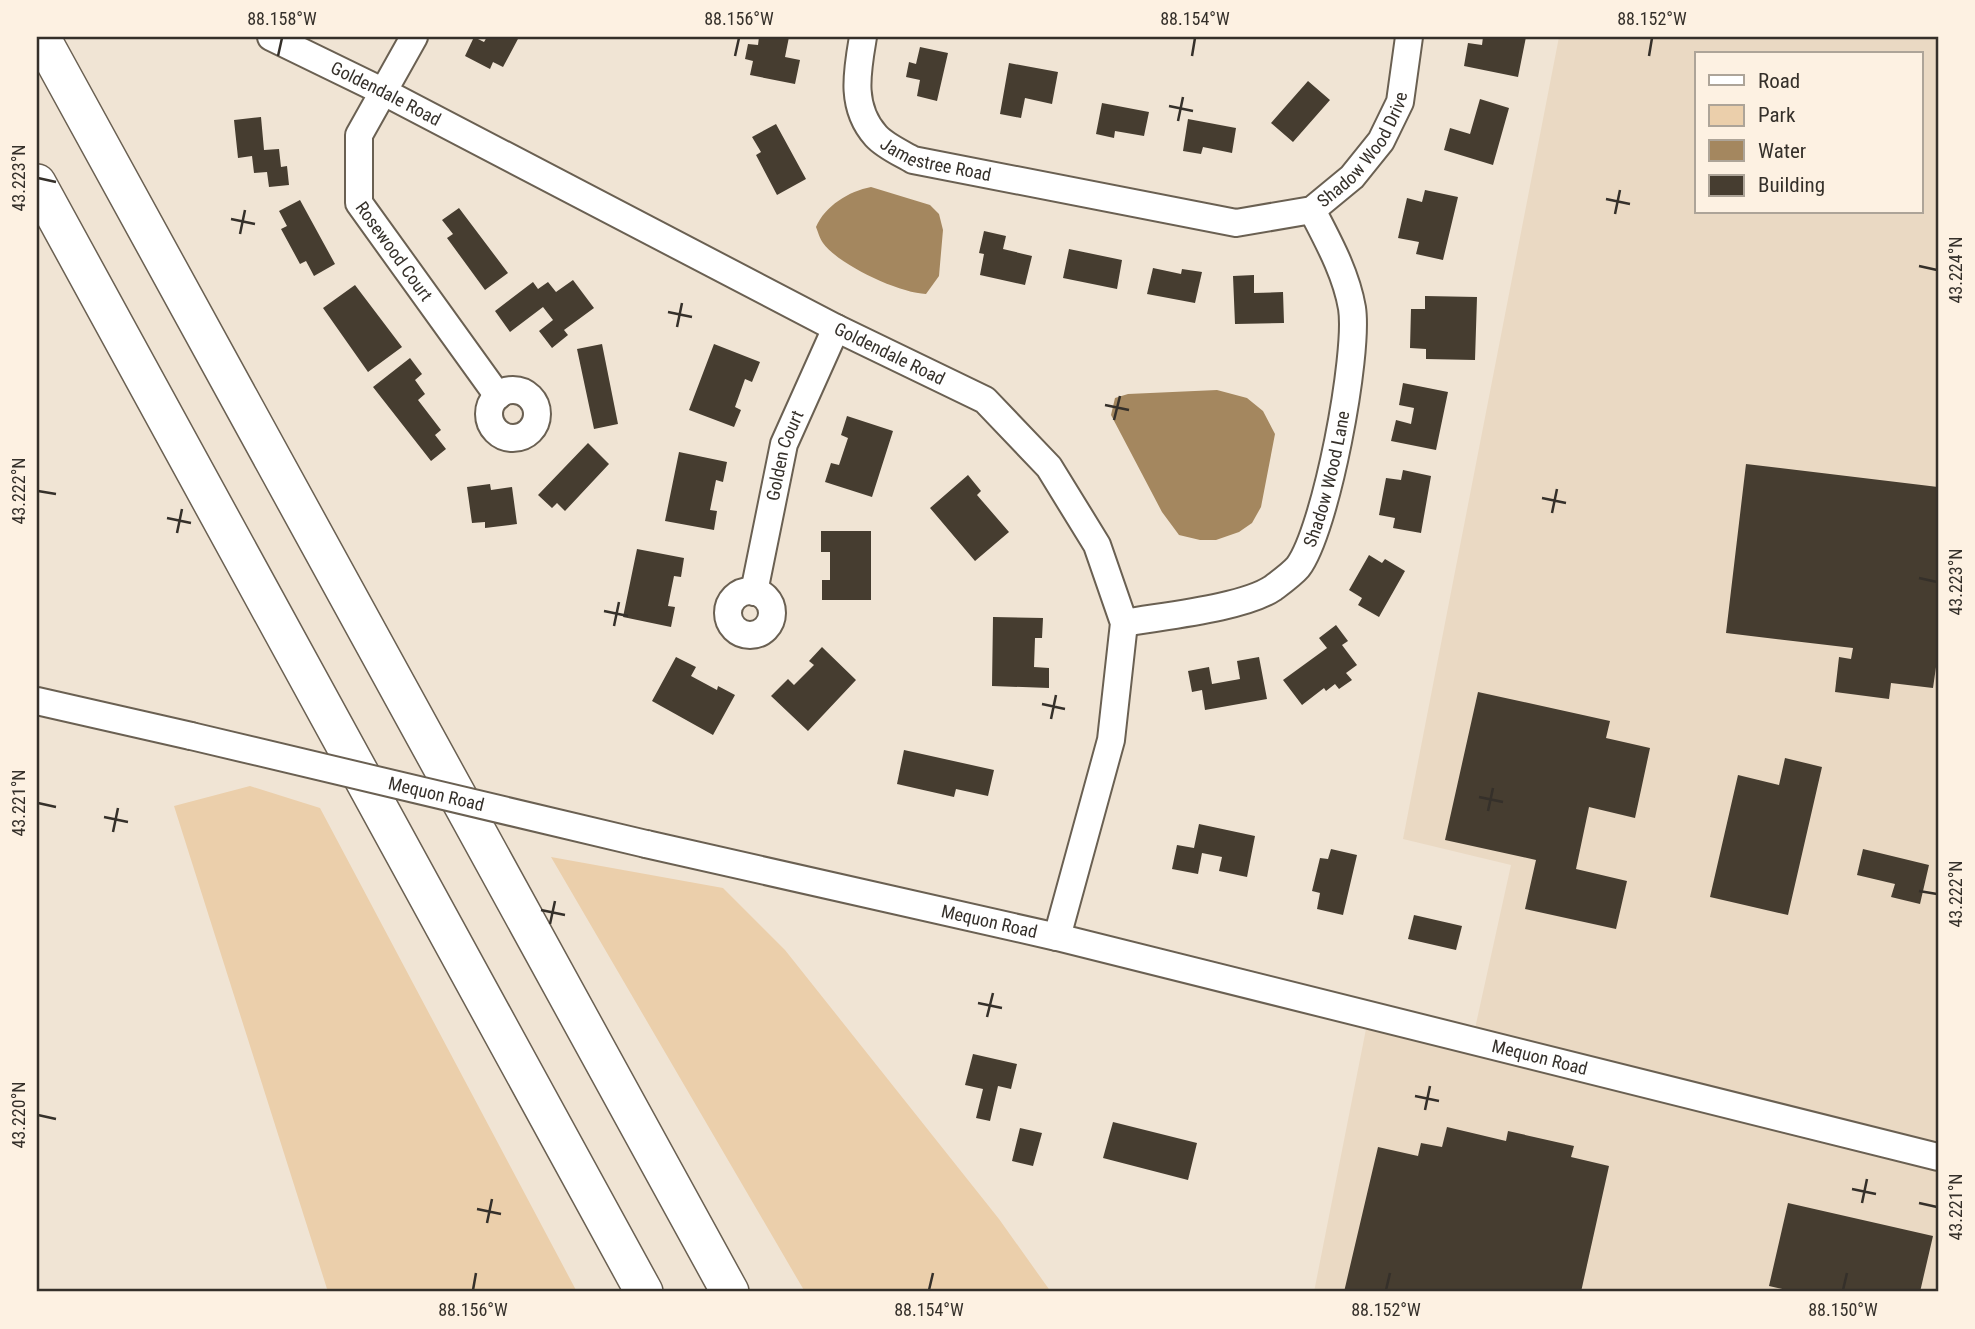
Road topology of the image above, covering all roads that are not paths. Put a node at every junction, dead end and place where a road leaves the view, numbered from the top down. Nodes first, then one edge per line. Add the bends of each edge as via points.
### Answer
1 (41, 37) edge
2 (271, 37) edge
3 (414, 37) edge
4 (863, 37) edge
5 (1409, 37) edge
6 (382, 91) junction
7 (37, 183) edge
8 (1101, 198) joint
9 (1312, 210) junction
10 (836, 328) junction
11 (498, 396) dead end
12 (754, 592) dead end
13 (1124, 624) junction
14 (37, 701) edge
15 (1057, 937) junction
16 (1938, 1157) edge
17 (644, 1292) edge
18 (730, 1292) edge

1 - 18 highway
2 - 6 street, Goldendale Road
3 - 6 street, Rosewood Court
4 - 8 street, Jamestree Road via 856,78 859,108 876,137 913,160
5 - 9 street, Shadow Wood Drive via 1399,102 1381,141 1352,177
6 - 10 street, Goldendale Road
6 - 11 street, Rosewood Court via 359,135 359,203
7 - 17 highway
8 - 9 street, Shadow Wood Drive via 1236,223
9 - 13 street, Shadow Wood Lane via 1346,282 1354,336 1324,505 1314,533 1298,566 1272,589 1245,601
10 - 12 street, Golden Court via 784,444
10 - 13 street, Goldendale Road via 985,400 1049,467 1097,545
13 - 15 street, Goldendale Road via 1111,740
14 - 15 street, Mequon Road, bridge
15 - 16 street, Mequon Road

